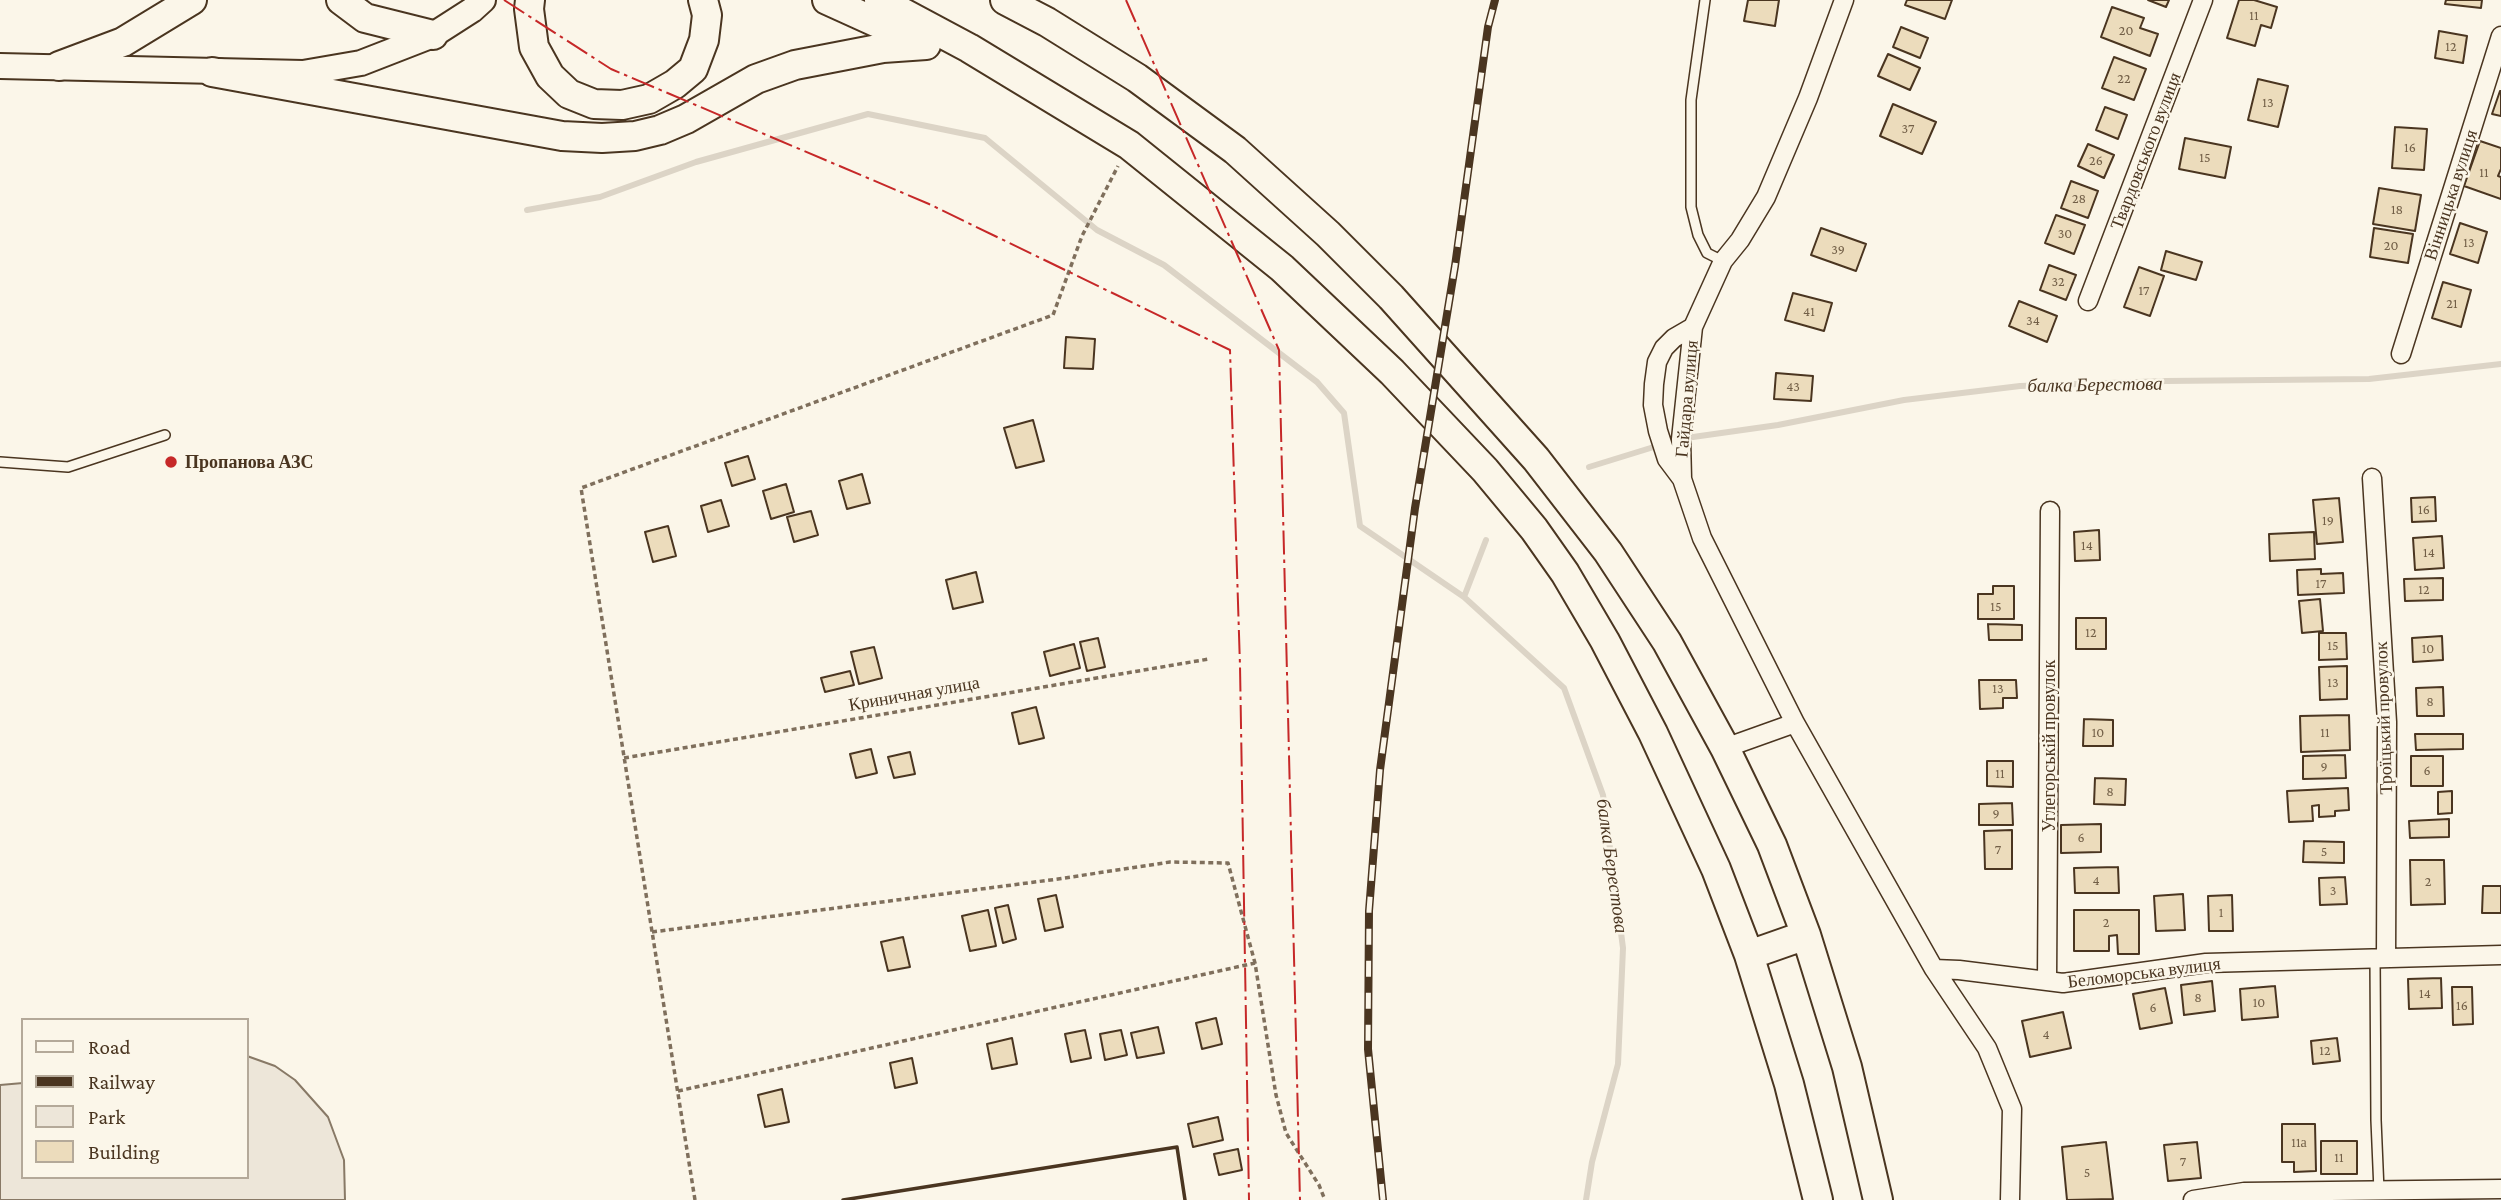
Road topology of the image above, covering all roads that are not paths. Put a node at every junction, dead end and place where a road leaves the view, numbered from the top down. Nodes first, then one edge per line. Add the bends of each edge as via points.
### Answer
1 (192, 0) edge
2 (341, 0) edge
3 (483, 0) edge
4 (530, 0) edge
5 (703, 0) edge
6 (827, 0) edge
7 (879, 0) edge
8 (1005, 0) edge
9 (1023, 0) edge
10 (1705, 0) edge
11 (1844, 0) edge
12 (2203, 0) edge
13 (1047, 22) junction
14 (433, 35) junction
15 (2501, 36) edge
16 (926, 45) junction
17 (969, 48) junction
18 (0, 66) edge
19 (59, 66) junction
20 (212, 72) junction
21 (1723, 261) junction
22 (2088, 301) dead end
23 (1693, 327) junction
24 (2401, 354) dead end
25 (165, 435) dead end
26 (0, 462) edge
27 (2372, 478) dead end
28 (1682, 479) junction
29 (2050, 511) dead end
30 (1795, 723) junction
31 (1725, 748) junction
32 (1807, 935) junction
33 (1749, 954) junction
34 (2501, 955) edge
35 (2380, 958) junction
36 (1934, 969) junction
37 (2047, 981) junction
38 (2501, 1189) edge
39 (2382, 1194) edge
40 (1818, 1200) edge
41 (1878, 1200) edge
42 (2010, 1200) edge
43 (2193, 1200) edge

1 - 19 main road via 123,42
2 - 14 main road via 365,18
3 - 14 main road
4 - 5 main road via 534,47 550,76 569,94 594,104 622,105 649,99 693,69 704,40 707,15
6 - 16 main road
7 - 17 main road
8 - 13 main road
9 - 13 main road
10 - 21 lane via 1691,100 1690,207 1707,253
11 - 21 street, Гайдара вулиця via 1766,197
12 - 22 street, Твардовського вулиця
13 - 31 main road via 1137,78 1235,150 1391,297 1536,459 1608,552 1667,642
14 - 20 main road via 361,63 303,73
15 - 24 street, Вінницька вулиця
16 - 17 main road
16 - 20 main road via 883,48 795,65 756,79 660,130 602,138 562,136
17 - 33 main road via 1129,145 1282,268 1485,470 1565,573 1605,641 1697,826
18 - 19 main road
19 - 20 main road
21 - 23 street, Гайдара вулиця
23 - 28 street, Гайдара вулиця via 1681,439
23 - 28 street via 1664,348 1654,384 1658,431 1667,459
25 - 26 lane via 68,467
27 - 35 street, Троїцький провулок via 2387,722
28 - 30 street, Гайдара вулиця via 1702,538
29 - 37 street, Углегорськiй провулок
30 - 31 street
30 - 36 street
31 - 32 main road via 1772,845
32 - 33 main road
32 - 41 main road via 1847,1067
33 - 40 main road
34 - 35 street, Беломорська вулиця
35 - 37 street, Беломорська вулиця via 2206,963 2063,983
35 - 39 lane via 2375,1120
36 - 37 street, Беломорська вулиця
36 - 42 street via 1987,1048 2012,1110
38 - 39 street
39 - 43 street via 2244,1192

